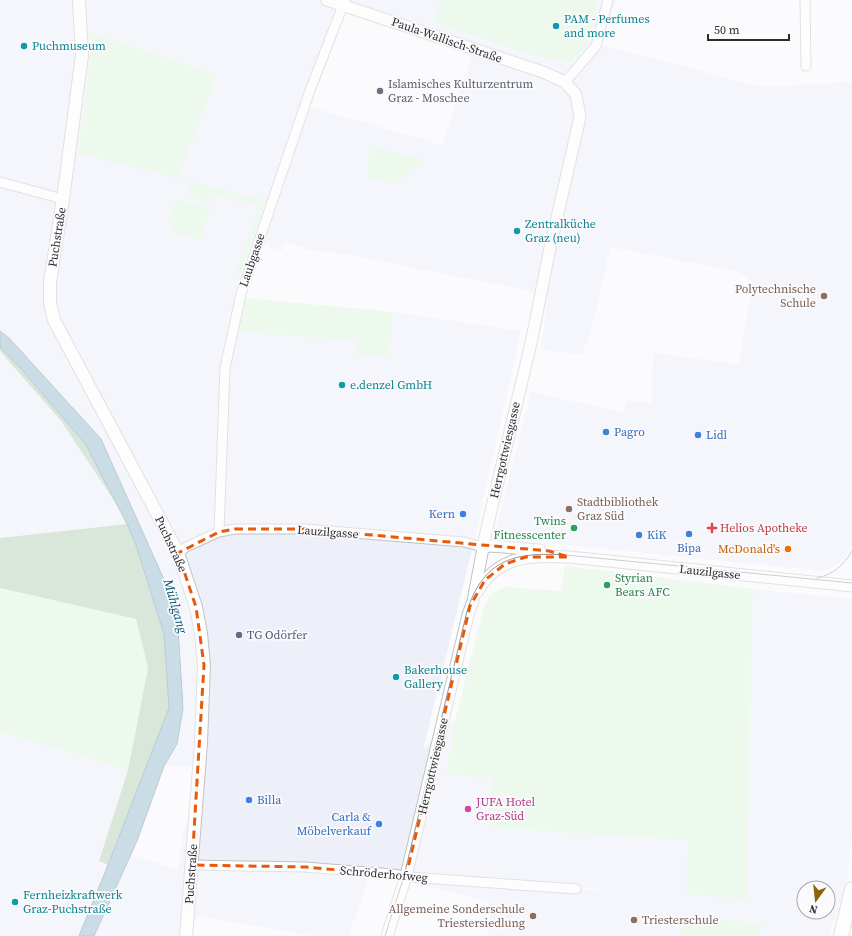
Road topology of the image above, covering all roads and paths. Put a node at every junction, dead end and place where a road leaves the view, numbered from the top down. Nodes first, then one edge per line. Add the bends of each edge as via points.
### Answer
1 (79, 0) edge
2 (328, 0) edge
3 (608, 0) edge
4 (805, 0) edge
5 (344, 3) edge
6 (806, 66) dead end
7 (565, 82) junction
8 (0, 182) edge
9 (63, 199) junction
10 (219, 532) junction
11 (483, 547) junction
12 (178, 554) junction
13 (569, 557) junction
14 (495, 570) junction
15 (852, 586) edge
16 (473, 600) junction
17 (192, 865) junction
18 (406, 876) junction
19 (576, 889) dead end
20 (852, 889) edge
21 (186, 936) edge
22 (387, 936) edge
23 (841, 936) edge

1 - 9 main road, Puchstraße via 82,55
2 - 5 street, Paula-Wallisch-Straße
3 - 7 street via 596,46
4 - 6 street
5 - 7 street, Paula-Wallisch-Straße via 543,72
5 - 10 street, Laubgasse via 309,93 241,294 225,368
7 - 11 street, Herrgottwiesgasse via 576,95 580,117
8 - 9 street, Puchstraße
9 - 12 main road, Puchstraße via 50,282 50,304 54,320
10 - 11 street, Lauzilgasse via 235,529 305,529 464,542
10 - 12 street, Lauzilgasse via 186,547
11 - 13 street, Lauzilgasse via 548,551
11 - 14 street via 488,565
11 - 16 street, Herrgottwiesgasse
12 - 17 main road, Puchstraße via 196,607 204,665
13 - 14 street, Lauzilgasse via 526,557
13 - 15 street, Lauzilgasse
14 - 16 street, Lauzilgasse via 485,580
16 - 18 street, Herrgottwiesgasse
17 - 18 street, Schröderhofweg via 305,867
17 - 21 main road, Puchstraße
18 - 19 street, Schröderhofweg
18 - 22 street, Herrgottwiesgasse
20 - 23 main road

